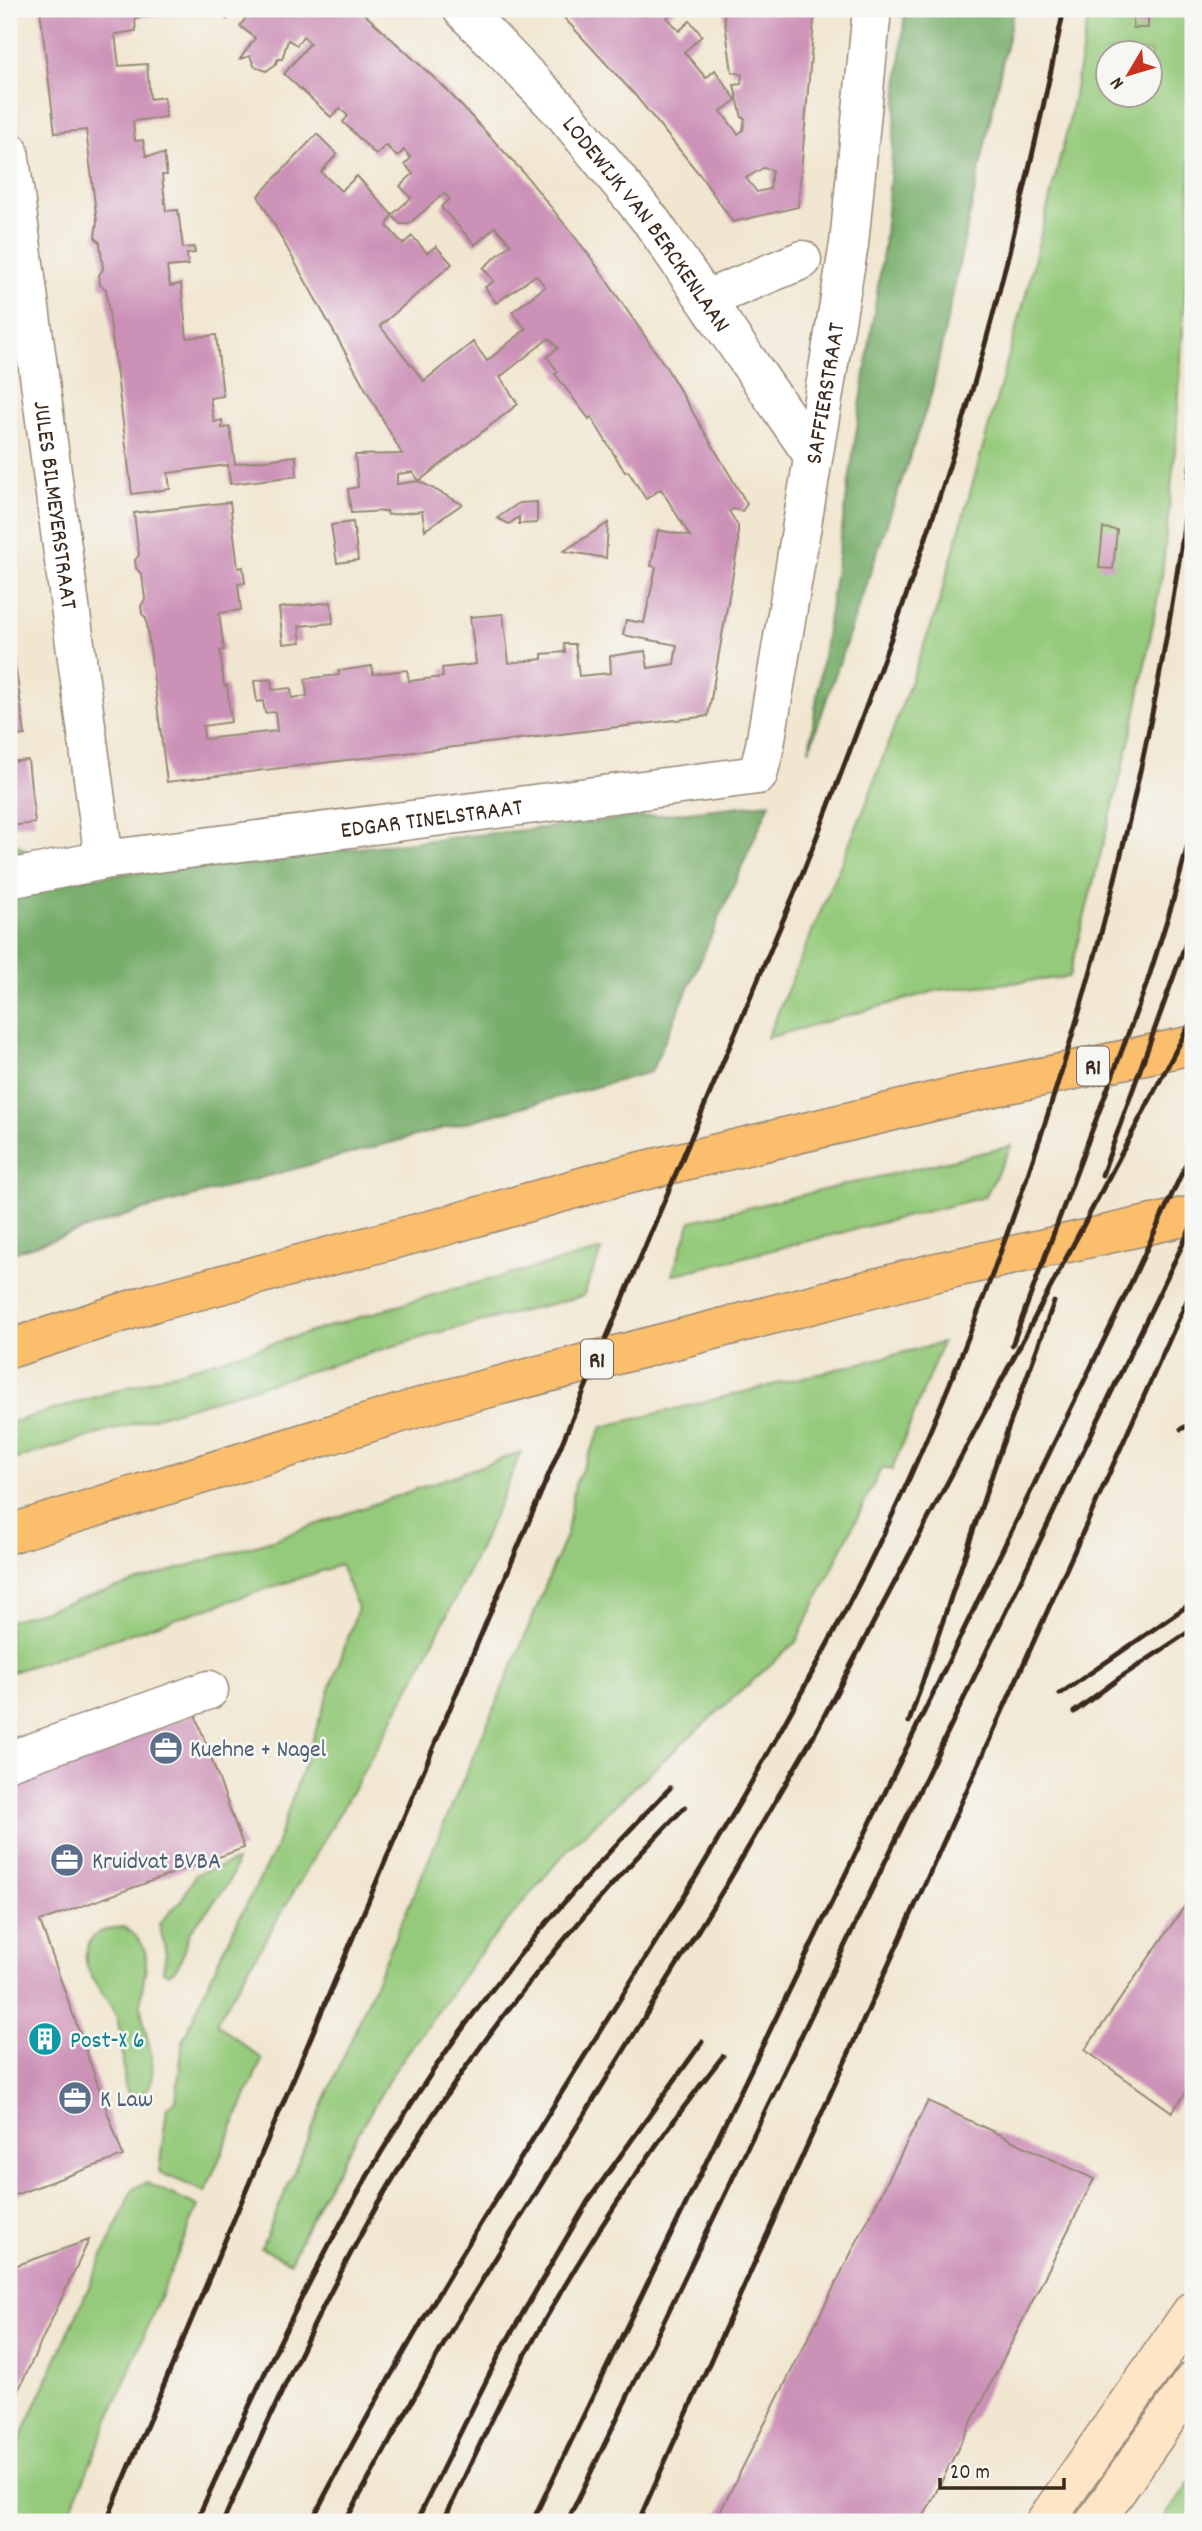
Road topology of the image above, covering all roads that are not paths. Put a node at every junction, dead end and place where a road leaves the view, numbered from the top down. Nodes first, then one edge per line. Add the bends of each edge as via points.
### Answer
1 (462, 9) edge
2 (872, 9) edge
3 (9, 151) edge
4 (802, 260) dead end
5 (706, 299) junction
6 (16, 333) edge
7 (812, 454) junction
8 (758, 775) joint
9 (104, 860) junction
10 (9, 879) edge
11 (1193, 1045) edge
12 (1193, 1215) edge
13 (9, 1349) edge
14 (9, 1534) edge
15 (209, 1690) dead end
16 (9, 1761) edge
17 (1193, 2310) edge
18 (1193, 2381) edge
19 (1045, 2522) edge
20 (1095, 2522) edge

1 - 5 street, LODEWIJK VAN BERCKENLAAN via 565,115 652,222
2 - 7 street, SAFFIERSTRAAT via 849,244
3 - 6 street, JULES BILMEYERSTRAAT
4 - 5 street
5 - 7 street, LODEWIJK VAN BERCKENLAAN
6 - 9 street, JULES BILMEYERSTRAAT
7 - 8 street, SAFFIERSTRAAT
8 - 9 street, EDGAR TINELSTRAAT
9 - 10 street, EDGAR TINELSTRAAT
11 - 13 highway, R1 via 967,1093 613,1178 155,1302
12 - 14 highway, R1 via 937,1272 455,1396
15 - 16 street
17 - 19 street
18 - 20 street

